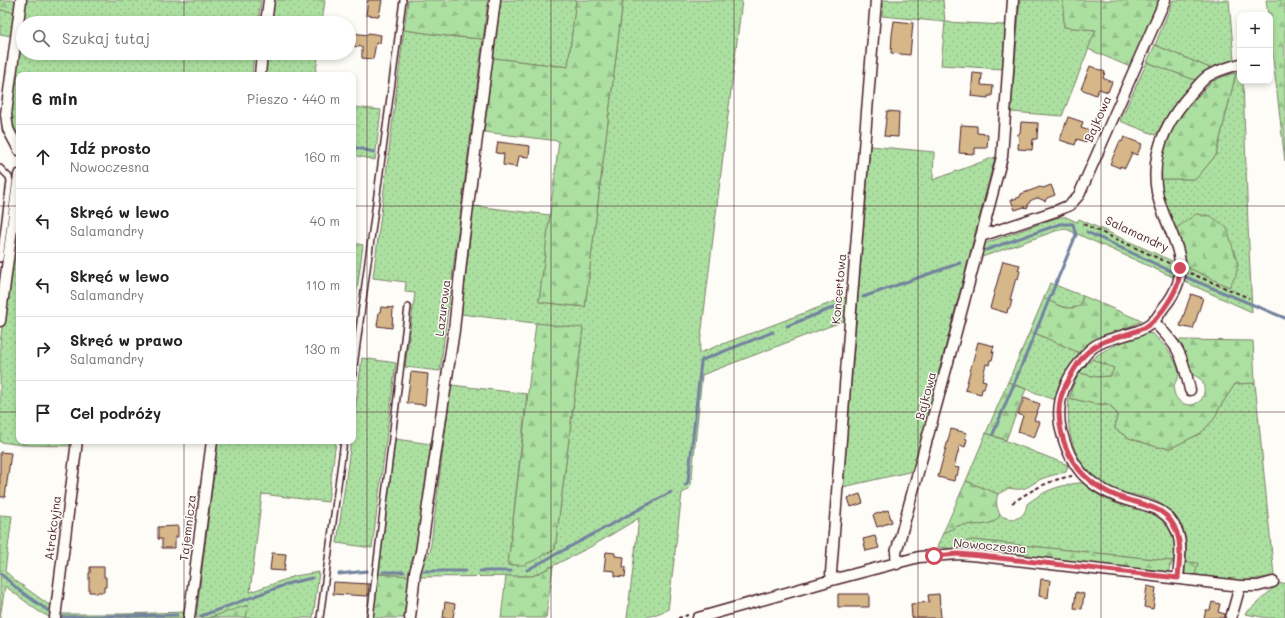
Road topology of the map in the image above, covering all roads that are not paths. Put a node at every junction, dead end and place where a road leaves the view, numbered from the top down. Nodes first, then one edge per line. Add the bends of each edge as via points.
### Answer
1 (21, 0) edge
2 (269, 0) edge
3 (403, 0) edge
4 (496, 0) edge
5 (876, 0) edge
6 (1013, 0) edge
7 (1165, 0) edge
8 (19, 16) edge
9 (267, 16) edge
10 (16, 38) edge
11 (261, 60) edge
12 (1237, 65) edge
13 (260, 72) edge
14 (16, 144) edge
15 (0, 168) edge
16 (16, 198) edge
17 (981, 236) junction
18 (0, 259) edge
19 (408, 308) dead end
20 (0, 321) edge
21 (1154, 321) junction
22 (356, 352) edge
23 (1190, 390) dead end
24 (77, 444) edge
25 (212, 444) edge
26 (344, 444) edge
27 (897, 564) junction
28 (1178, 578) junction
29 (832, 580) junction
30 (1273, 582) dead end
31 (1240, 586) junction
32 (55, 618) edge
33 (189, 618) edge
34 (320, 618) edge
35 (370, 618) edge
36 (410, 618) edge
37 (698, 618) edge
38 (1231, 618) edge

1 - 8 street
2 - 9 street
3 - 22 lane
4 - 36 street, Lazurowa via 454,330 421,552 415,572
5 - 29 street, Koncertowa via 843,405
6 - 17 street, Bajkowa via 1002,157
7 - 17 street, Bajkowa via 1079,195 1070,205 1056,211
10 - 14 street via 6,114 8,129
11 - 13 street
12 - 21 street, Salamandry via 1206,77 1190,94 1173,116 1157,153 1157,192 1178,253 1180,268 1175,291
15 - 18 lane via 10,181
16 - 20 street
17 - 27 street, Bajkowa via 896,553
19 - 35 lane
21 - 23 street via 1178,350
21 - 28 street, Salamandry via 1140,330 1101,343 1090,350 1074,369 1064,389 1059,410 1066,445 1082,474 1091,483 1121,498 1163,512 1173,523 1179,540
24 - 32 street, Atrakcyjna
25 - 33 street, Tajemnicza
26 - 34 lane
27 - 28 street, Nowoczesna via 919,557 958,554
27 - 29 street, Nowoczesna
28 - 31 street, Nowoczesna
29 - 37 street, Nowoczesna
30 - 31 street, Nowoczesna via 1258,586
31 - 38 street

